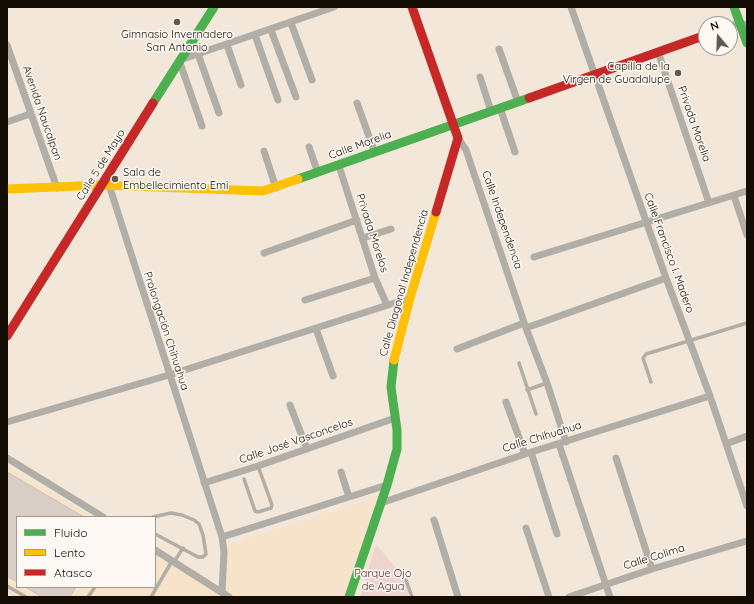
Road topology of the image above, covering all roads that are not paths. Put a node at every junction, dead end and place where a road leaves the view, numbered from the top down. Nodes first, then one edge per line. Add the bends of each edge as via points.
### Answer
1 (214, 7) edge
2 (334, 7) edge
3 (412, 7) edge
4 (572, 7) edge
5 (734, 7) edge
6 (291, 23) junction
7 (743, 24) edge
8 (271, 30) junction
9 (255, 35) junction
10 (698, 38) edge
11 (747, 43) edge
12 (7, 45) edge
13 (227, 45) junction
14 (499, 50) dead end
15 (658, 52) junction
16 (198, 54) junction
17 (181, 61) junction
18 (594, 74) junction
19 (480, 77) dead end
20 (312, 80) dead end
21 (241, 85) dead end
22 (296, 97) dead end
23 (278, 100) dead end
24 (518, 102) junction
25 (357, 103) dead end
26 (495, 109) junction
27 (219, 113) dead end
28 (30, 114) junction
29 (7, 122) edge
30 (454, 124) junction
31 (202, 126) dead end
32 (458, 138) junction
33 (309, 147) dead end
34 (264, 151) dead end
35 (516, 152) dead end
36 (375, 153) junction
37 (339, 166) junction
38 (318, 173) junction
39 (106, 185) junction
40 (57, 188) junction
41 (276, 188) junction
42 (7, 189) edge
43 (747, 191) edge
44 (734, 196) junction
45 (709, 203) junction
46 (357, 220) junction
47 (646, 221) junction
48 (391, 229) dead end
49 (747, 235) edge
50 (363, 238) junction
51 (264, 253) dead end
52 (534, 257) dead end
53 (375, 278) junction
54 (666, 278) junction
55 (410, 298) junction
56 (305, 300) dead end
57 (387, 305) junction
58 (747, 323) edge
59 (525, 325) junction
60 (316, 329) junction
61 (7, 336) edge
62 (690, 341) junction
63 (457, 349) dead end
64 (519, 363) dead end
65 (168, 375) junction
66 (333, 376) dead end
67 (651, 382) dead end
68 (547, 383) junction
69 (527, 390) junction
70 (710, 396) junction
71 (506, 402) dead end
72 (290, 406) dead end
73 (536, 414) dead end
74 (395, 418) junction
75 (7, 422) edge
76 (747, 436) edge
77 (562, 443) junction
78 (726, 444) junction
79 (306, 449) junction
80 (528, 453) junction
81 (7, 458) edge
82 (616, 458) dead end
83 (258, 466) junction
84 (341, 472) dead end
85 (244, 479) dead end
86 (204, 483) junction
87 (387, 485) junction
88 (349, 497) junction
89 (746, 502) edge
90 (381, 503) junction
91 (100, 516) edge
92 (155, 516) edge
93 (434, 520) dead end
94 (526, 528) dead end
95 (156, 534) edge
96 (557, 534) dead end
97 (222, 537) junction
98 (747, 541) edge
99 (183, 548) junction
100 (156, 551) edge
101 (173, 562) junction
102 (652, 569) junction
103 (406, 580) dead end
104 (605, 584) junction
105 (7, 586) edge
106 (93, 588) edge
107 (222, 592) junction
108 (580, 595) edge
109 (26, 597) edge
110 (88, 597) edge
111 (151, 597) edge
112 (230, 597) edge
113 (349, 597) edge
114 (412, 597) edge
115 (458, 597) edge
116 (549, 597) edge
117 (569, 597) edge
118 (610, 597) edge

1 - 17 main road, Calle 5 de Mayo
2 - 6 street
3 - 30 main road, Calle Independencia
4 - 18 street, Calle Francisco I. Madero
5 - 7 main road
6 - 8 street
6 - 20 street
7 - 11 main road
8 - 9 street
8 - 22 street
9 - 13 street
9 - 23 street
10 - 15 main road, Calle Morelia
12 - 28 street, Avenida Naucalpan
13 - 16 street
13 - 21 street
14 - 24 street
15 - 18 main road, Calle Morelia
15 - 45 street, Privada Morelia
16 - 17 street
16 - 27 street
17 - 31 street
17 - 39 main road, Calle 5 de Mayo
18 - 24 main road, Calle Morelia
18 - 47 street, Calle Francisco I. Madero
19 - 26 street
24 - 26 main road, Calle Morelia
25 - 36 street
26 - 30 main road, Calle Morelia
26 - 35 street
28 - 29 street
28 - 40 street, Avenida Naucalpan
30 - 32 main road, Calle Independencia
30 - 36 main road, Calle Morelia
32 - 55 main road, Calle Diagonal Independencia
32 - 59 street, Calle Independencia via 466,150
33 - 38 street
34 - 41 street
36 - 37 main road, Calle Morelia
37 - 38 main road, Calle Morelia
37 - 46 street, Privada Morelos
38 - 41 main road, Calle Morelia
39 - 40 main road, Calle Morelia
39 - 41 main road, Calle Morelia via 249,192
39 - 61 main road, Calle 5 de Mayo
39 - 65 street, Prolongación Chihuahua
40 - 42 main road, Calle Morelia
43 - 44 street
44 - 45 street
44 - 49 street
45 - 47 street
46 - 50 street, Privada Morelos
46 - 51 street
47 - 52 street
47 - 54 street, Calle Francisco I. Madero
48 - 50 street
50 - 53 street, Privada Morelos
53 - 56 street
53 - 57 street, Privada Morelos
54 - 59 street
54 - 62 street, Calle Francisco I. Madero
55 - 57 street
55 - 74 main road, Calle Diagonal Independencia via 392,374
57 - 60 street
58 - 62 lane
59 - 63 street
59 - 68 street, Calle Independencia
60 - 65 street
60 - 66 street
62 - 67 lane via 644,356
62 - 70 street, Calle Francisco I. Madero
64 - 69 lane
65 - 75 street
65 - 86 street, Prolongación Chihuahua
68 - 69 lane
68 - 77 street, Calle Independencia
69 - 73 lane
70 - 77 street, Calle Chihuahua
70 - 78 street, Calle Francisco I. Madero
71 - 80 street
72 - 79 street
74 - 79 street, Calle José Vasconcelos
74 - 87 main road, Calle Diagonal Independencia via 397,449
76 - 78 street
77 - 80 street, Calle Chihuahua
77 - 104 street, Calle Independencia
78 - 89 street, Calle Francisco I. Madero
79 - 83 street, Calle José Vasconcelos
80 - 90 street, Calle Chihuahua
80 - 96 street
81 - 91 street
82 - 102 street
83 - 85 lane via 271,508 254,511
83 - 86 street, Calle José Vasconcelos
84 - 88 street
86 - 97 street, Prolongación Chihuahua
87 - 88 street
87 - 90 main road, Calle Diagonal Independencia
88 - 97 street
90 - 113 main road, Calle Diagonal Independencia
92 - 99 lane via 165,513 182,514 199,524 204,535 206,554 198,557
93 - 115 street
94 - 116 street
95 - 99 lane
97 - 107 street, Prolongación Chihuahua
98 - 102 street, Calle Colima
99 - 101 lane
100 - 101 street
101 - 107 street
101 - 111 lane
102 - 104 street, Calle Colima
103 - 114 lane
104 - 108 street, Calle Colima
104 - 118 street, Calle Independencia
105 - 109 lane
106 - 110 lane
107 - 112 street
108 - 117 street, Calle Colima

